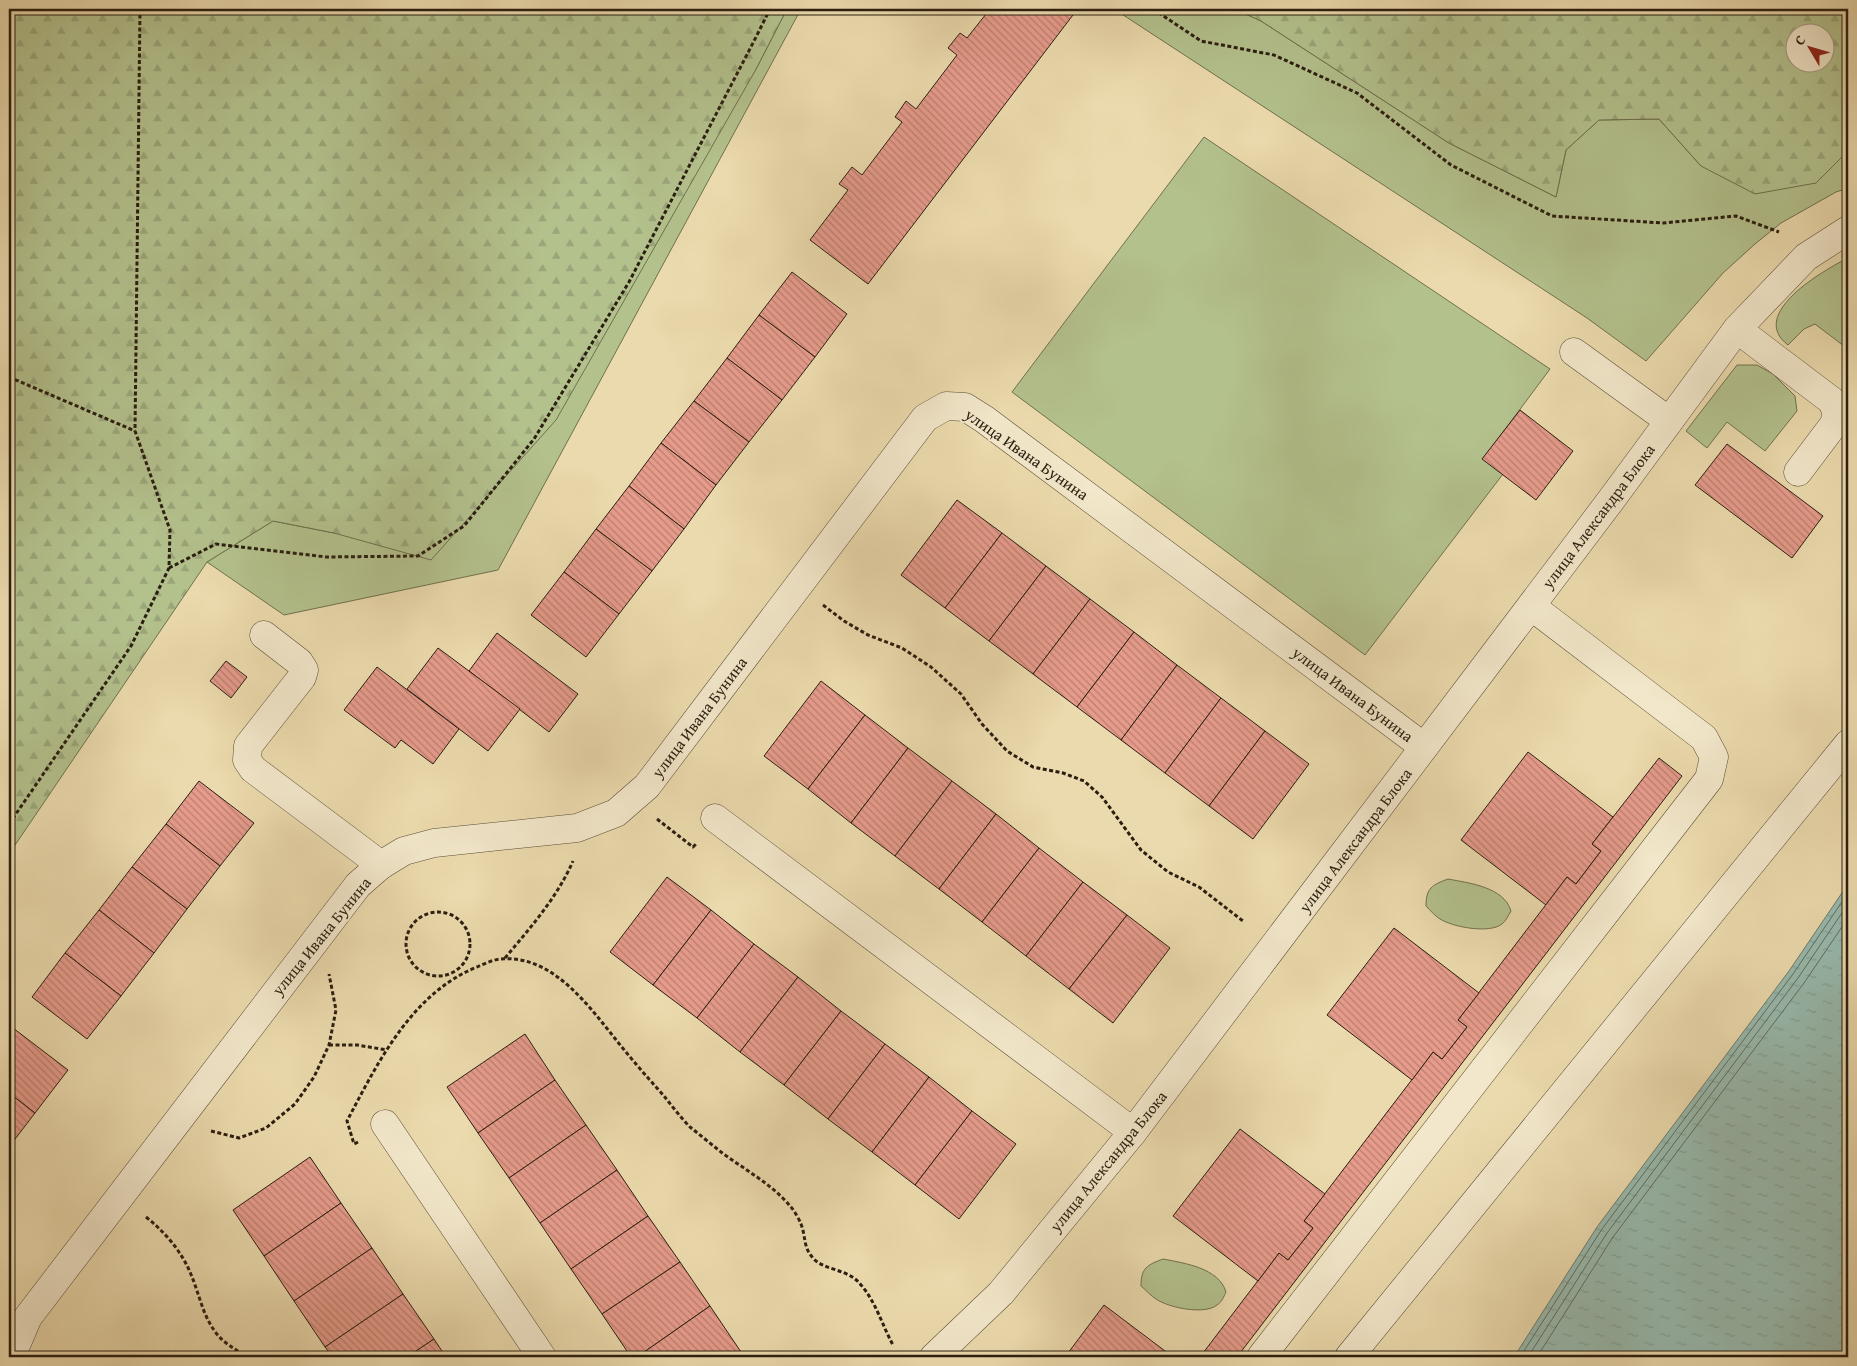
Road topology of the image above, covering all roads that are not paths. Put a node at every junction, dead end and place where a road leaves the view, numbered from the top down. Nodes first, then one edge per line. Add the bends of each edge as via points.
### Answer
1 (1848, 230) edge
2 (1737, 329) junction
3 (1574, 352) dead end
4 (1669, 421) junction
5 (1798, 472) dead end
6 (1531, 606) junction
7 (264, 635) dead end
8 (1848, 744) edge
9 (1424, 748) junction
10 (715, 818) dead end
11 (381, 865) junction
12 (385, 1124) road end
13 (1133, 1132) junction
14 (11, 1357) edge
15 (542, 1357) edge
16 (934, 1357) edge
17 (1261, 1357) edge
18 (1349, 1357) edge

1 - 2 street, улица Александра Блока via 1806,257
2 - 4 street, улица Александра Блока
2 - 5 street via 1832,401 1836,411 1834,423
3 - 4 street
4 - 6 street, улица Александра Блока
6 - 9 street, улица Александра Блока
6 - 17 street via 1704,738 1714,757 1709,779
7 - 11 street via 299,662 304,670 302,677 248,746 247,760 253,769
8 - 18 street
9 - 11 street, улица Ивана Бунина via 984,419 965,407 946,406 925,418 647,786 616,813 573,828 434,843 404,851
9 - 13 street, улица Александра Блока
10 - 13 street
11 - 14 street, улица Ивана Бунина via 358,884 28,1317
12 - 15 street
13 - 16 street, улица Александра Блока via 1001,1293

